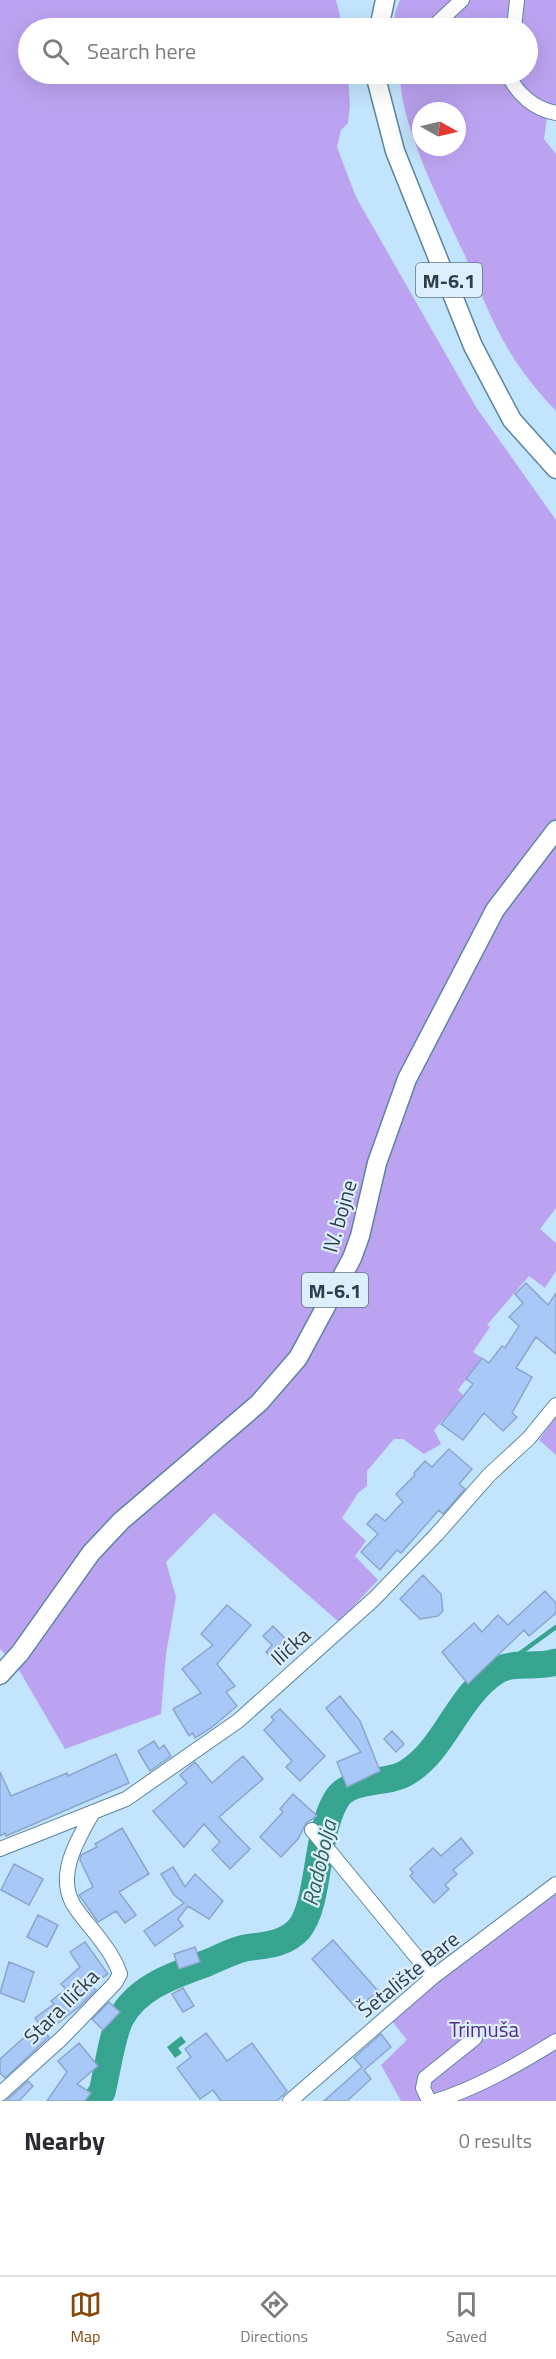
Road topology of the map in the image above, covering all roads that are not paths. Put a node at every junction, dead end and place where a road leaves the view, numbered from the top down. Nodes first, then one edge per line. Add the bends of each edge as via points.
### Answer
1 (385, 0) edge
2 (462, 0) edge
3 (517, 0) edge
4 (380, 18) edge
5 (443, 18) edge
6 (515, 18) edge
7 (378, 84) edge
8 (513, 84) edge
9 (556, 112) edge
10 (556, 469) edge
11 (556, 830) edge
12 (556, 1405) edge
13 (0, 1675) edge
14 (93, 1812) junction
15 (315, 1833) dead end
16 (0, 1849) edge
17 (556, 1884) edge
18 (433, 1977) junction
19 (475, 2038) dead end
20 (556, 2041) edge
21 (0, 2094) edge
22 (290, 2101) edge
23 (429, 2101) edge
24 (436, 2101) edge

1 - 4 main road
2 - 5 street
3 - 6 street
7 - 10 main road, M-6.1 via 395,152 473,345 512,420
8 - 9 street via 539,110
11 - 13 main road, IV. bojne / M-6.1 via 495,910 412,1069 381,1152 352,1258 298,1358 259,1403 121,1521 91,1553
12 - 14 street, Ilićka via 374,1599 238,1721 126,1798
14 - 16 street, Ilićka
14 - 21 street, Stara Ilićka via 78,1838 66,1886 73,1904 107,1949 120,1974 62,2038
15 - 18 street
17 - 18 street, Šetalište Bare
18 - 22 street, Šetalište Bare
19 - 23 street via 425,2078 423,2088
20 - 24 street via 463,2092

